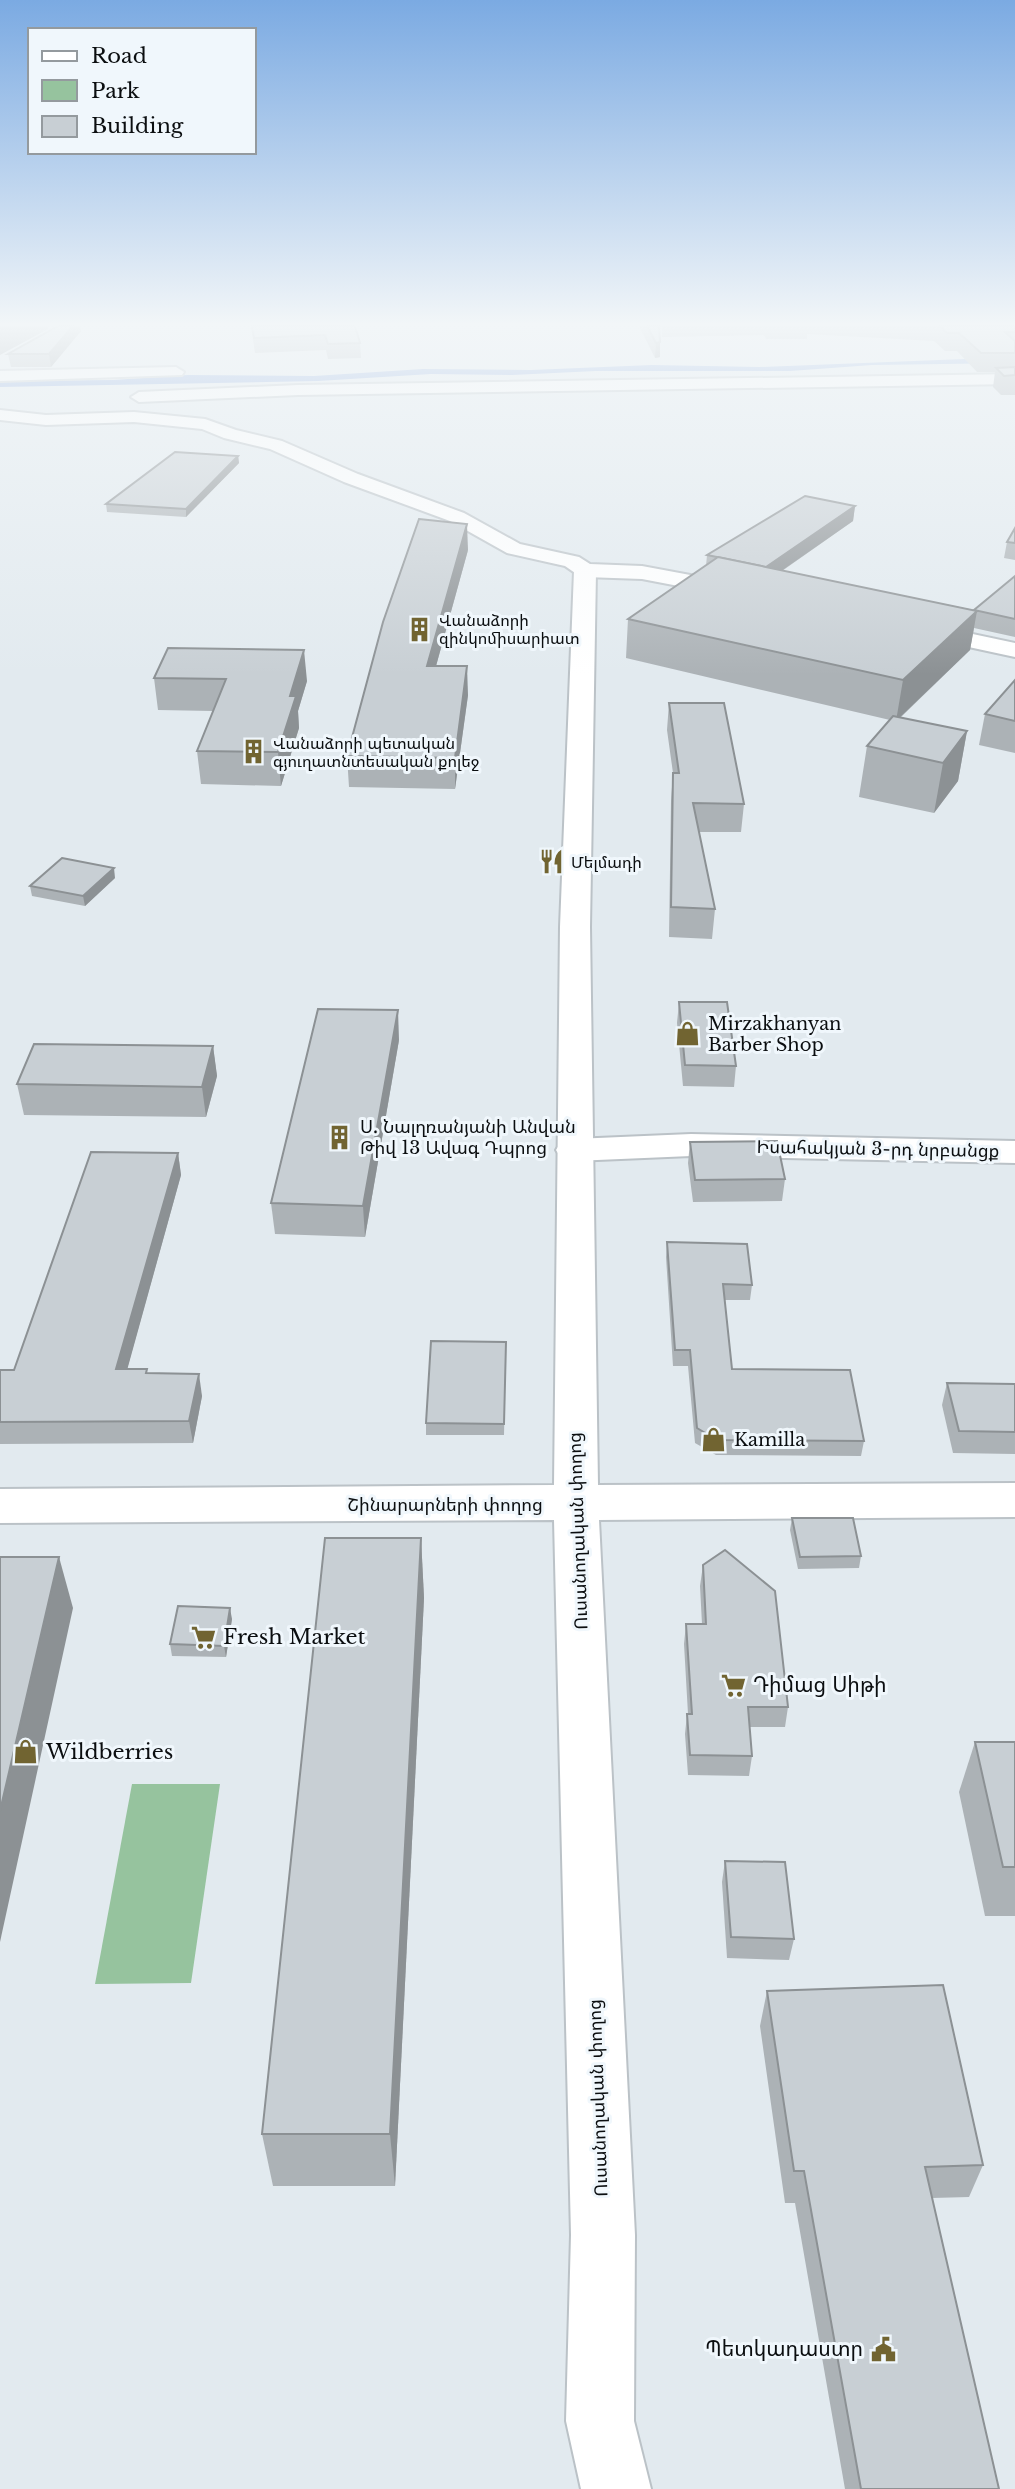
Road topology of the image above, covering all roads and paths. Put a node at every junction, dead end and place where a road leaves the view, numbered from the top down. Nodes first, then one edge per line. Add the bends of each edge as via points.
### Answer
1 (263, 442) edge
2 (585, 571) junction
3 (754, 594) edge
4 (897, 625) edge
5 (1015, 650) edge
6 (574, 1150) junction
7 (1015, 1152) edge
8 (1015, 1500) edge
9 (576, 1505) junction
10 (0, 1506) edge
11 (616, 2489) edge

1 - 2 street via 457,517 514,549 572,561
2 - 3 street via 656,574
2 - 6 street, Ուսանողական փողոց
4 - 5 street
6 - 7 street, Իսահակյան 3-րդ նրբանցք via 691,1146
6 - 9 street, Ուսանողական փողոց
8 - 9 street, Շինարարների փողոց
9 - 10 street, Շինարարների փողոց
9 - 11 street, Ուսանողական փողոց via 603,2235 600,2421

